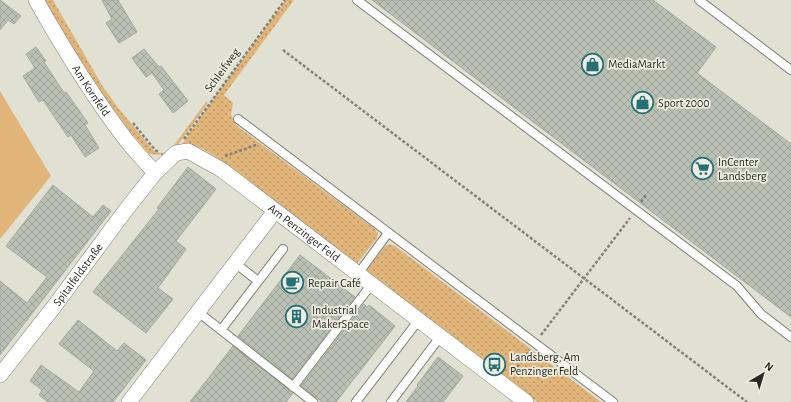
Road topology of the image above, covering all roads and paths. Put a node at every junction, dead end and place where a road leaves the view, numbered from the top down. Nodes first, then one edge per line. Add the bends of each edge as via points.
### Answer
1 (36, 0) edge
2 (285, 0) edge
3 (357, 0) edge
4 (699, 0) edge
5 (283, 50) dead end
6 (791, 70) edge
7 (129, 119) dead end
8 (238, 119) dead end
9 (268, 142) junction
10 (160, 152) dead end
11 (176, 153) junction
12 (210, 163) junction
13 (155, 173) junction
14 (647, 194) dead end
15 (636, 210) junction
16 (275, 211) junction
17 (388, 233) junction
18 (283, 249) dead end
19 (235, 263) junction
20 (358, 274) junction
21 (584, 279) junction
22 (258, 281) junction
23 (371, 285) junction
24 (198, 312) junction
25 (418, 321) junction
26 (221, 330) junction
27 (791, 337) edge
28 (440, 338) junction
29 (535, 343) junction
30 (0, 375) edge
31 (504, 385) junction
32 (293, 387) junction
33 (129, 402) edge
34 (313, 402) edge
35 (356, 402) edge
36 (391, 402) edge
37 (526, 402) edge
38 (613, 402) edge
39 (747, 402) edge

1 - 13 street, Am Kornfeld via 100,103 127,141
2 - 11 path, Schleifweg via 178,146
3 - 15 lane
4 - 6 lane
5 - 21 path
7 - 10 path via 155,150
8 - 9 lane
9 - 12 path
9 - 17 lane
11 - 12 street, Am Penzinger Feld via 188,151
11 - 13 street
12 - 16 street, Am Penzinger Feld
13 - 30 street, Spitalfeldstraße
14 - 15 path
15 - 21 path
15 - 27 lane via 736,286 761,314
16 - 19 street
16 - 20 street, Am Penzinger Feld
17 - 20 lane
17 - 29 lane
18 - 22 lane
19 - 22 lane
19 - 24 street
20 - 23 street, Am Penzinger Feld
21 - 29 path
21 - 39 path
22 - 26 lane
23 - 25 street, Am Penzinger Feld
23 - 32 lane
24 - 26 lane
24 - 33 street
25 - 28 street, Am Penzinger Feld
25 - 35 lane
26 - 32 lane
28 - 31 street, Am Penzinger Feld
28 - 36 lane
29 - 31 path
29 - 38 lane
31 - 37 street, Am Penzinger Feld
32 - 34 lane

